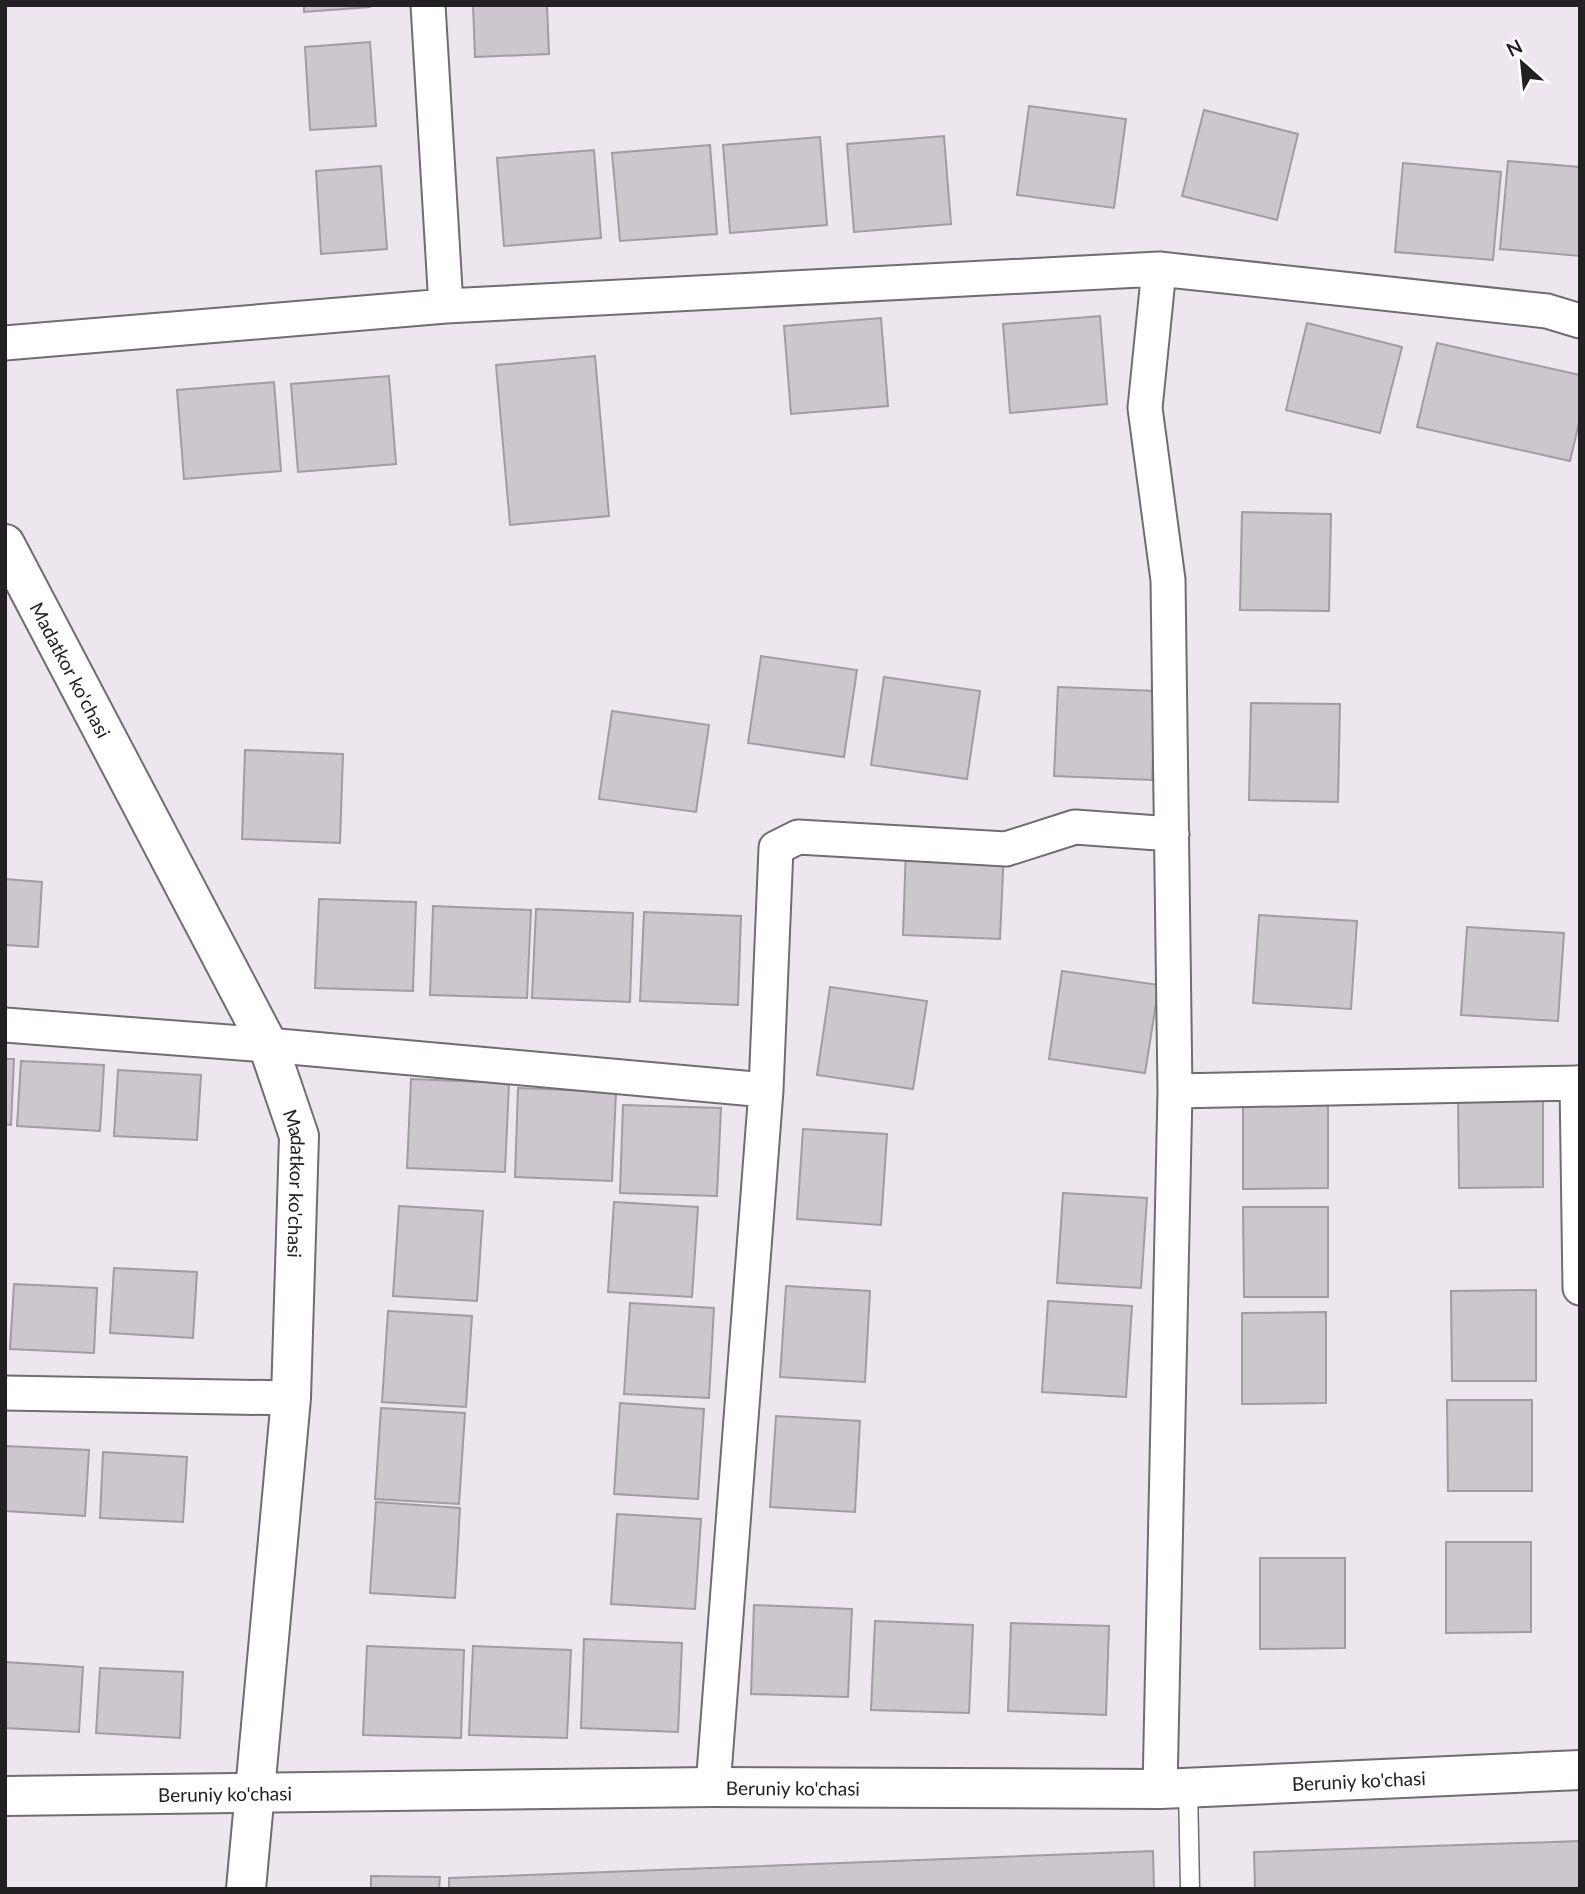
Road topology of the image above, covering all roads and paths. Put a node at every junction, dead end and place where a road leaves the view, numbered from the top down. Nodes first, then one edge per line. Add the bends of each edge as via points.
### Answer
1 (428, 5) edge
2 (1159, 269) junction
3 (446, 306) junction
4 (1580, 321) edge
5 (5, 343) edge
6 (5, 544) edge
7 (15, 584) edge
8 (1172, 834) junction
9 (5, 1026) edge
10 (268, 1045) junction
11 (1578, 1083) edge
12 (766, 1090) junction
13 (1175, 1091) junction
14 (1580, 1288) edge
15 (5, 1393) edge
16 (291, 1398) junction
17 (1580, 1770) edge
18 (713, 1787) junction
19 (1174, 1788) junction
20 (256, 1791) junction
21 (5, 1796) edge
22 (246, 1889) edge
23 (1190, 1889) edge

1 - 3 street
2 - 3 street
2 - 4 street via 1546,312
2 - 8 street via 1145,408 1168,580
3 - 5 street
6 - 7 street, Madatkor ko'chasi
7 - 10 street, Madatkor ko'chasi
8 - 12 street via 1075,827 1006,849 799,836 776,848
8 - 13 street
9 - 10 street
10 - 12 street
10 - 16 street, Madatkor ko'chasi via 299,1136
11 - 13 street
11 - 14 street
12 - 18 street
13 - 19 street
15 - 16 street
16 - 20 street, Madatkor ko'chasi
17 - 19 street, Beruniy ko'chasi
18 - 19 street, Beruniy ko'chasi
18 - 20 street, Beruniy ko'chasi
19 - 23 lane
20 - 21 street, Beruniy ko'chasi
20 - 22 street, Madatkor ko'chasi

